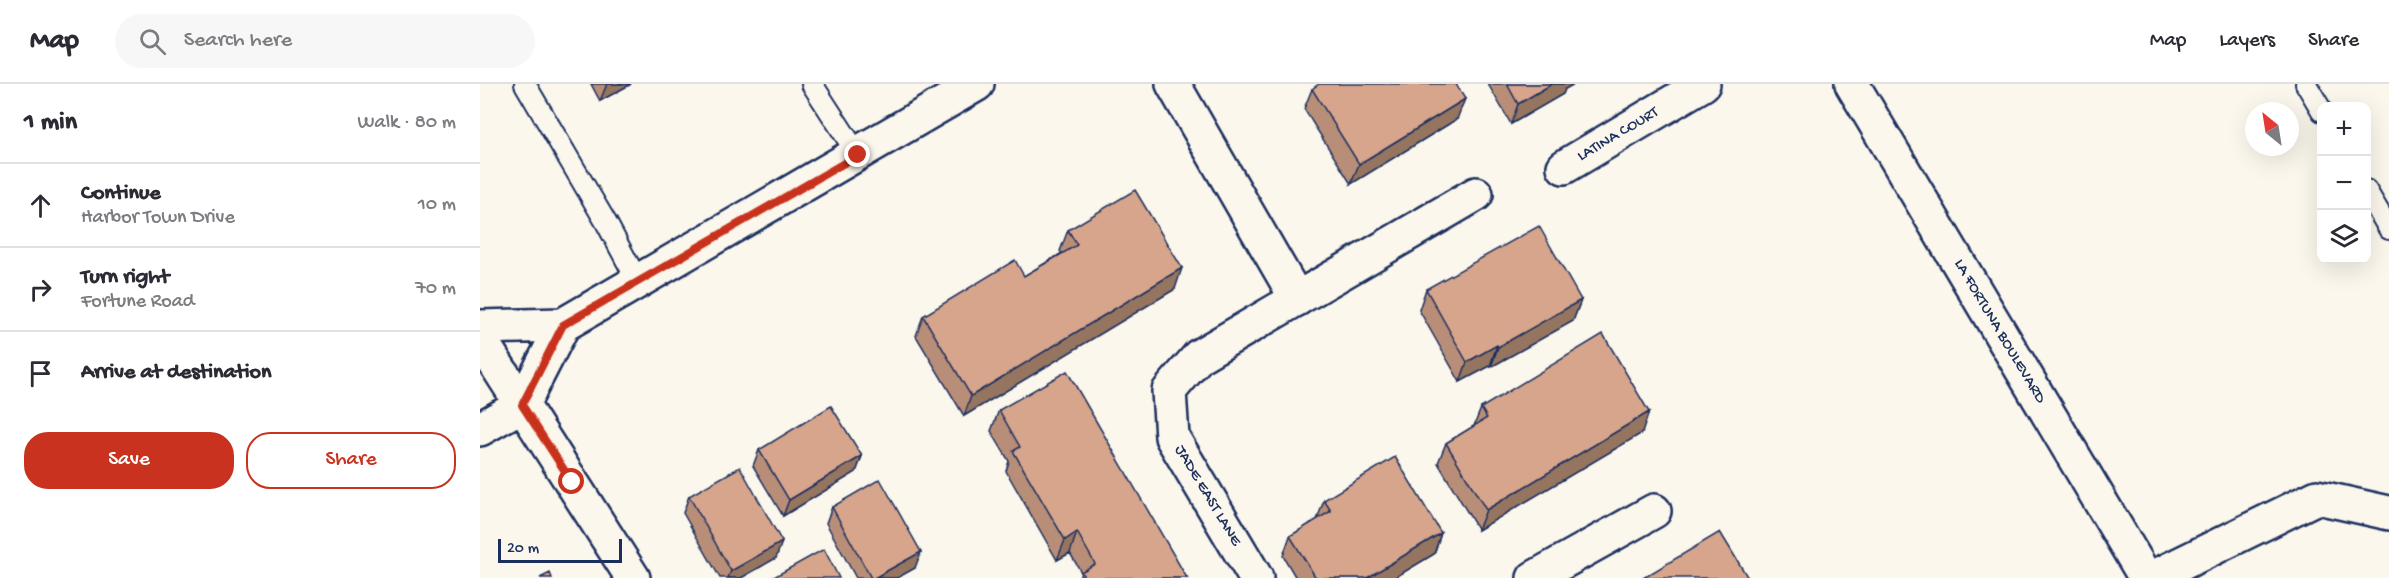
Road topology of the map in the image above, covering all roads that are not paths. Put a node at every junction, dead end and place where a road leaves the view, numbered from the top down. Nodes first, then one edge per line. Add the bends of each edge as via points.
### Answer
1 (525, 84) edge
2 (812, 84) edge
3 (977, 84) edge
4 (1173, 84) edge
5 (1703, 84) edge
6 (1852, 84) edge
7 (2306, 84) edge
8 (2317, 103) edge
9 (858, 155) junction
10 (1564, 167) dead end
11 (1476, 194) dead end
12 (2371, 196) edge
13 (2388, 224) edge
14 (638, 282) junction
15 (1297, 299) junction
16 (563, 325) junction
17 (480, 327) edge
18 (480, 339) edge
19 (522, 405) junction
20 (480, 429) edge
21 (1654, 511) dead end
22 (2389, 513) edge
23 (633, 578) edge
24 (1256, 578) edge
25 (1534, 578) edge
26 (2146, 578) edge
27 (2152, 578) edge

1 - 14 lane
2 - 9 lane
3 - 9 street
4 - 15 street
5 - 10 street, LATINA COURT
6 - 26 street, LA FORTUNA BOULEVARD
7 - 8 lane
9 - 14 street
11 - 15 street, JADE EAST LANE
12 - 13 lane
14 - 16 street
15 - 24 street, JADE EAST LANE via 1199,356 1169,391 1172,437
16 - 17 street
16 - 19 street
18 - 19 street
19 - 20 street
19 - 23 street
21 - 25 street
22 - 27 street via 2317,497

